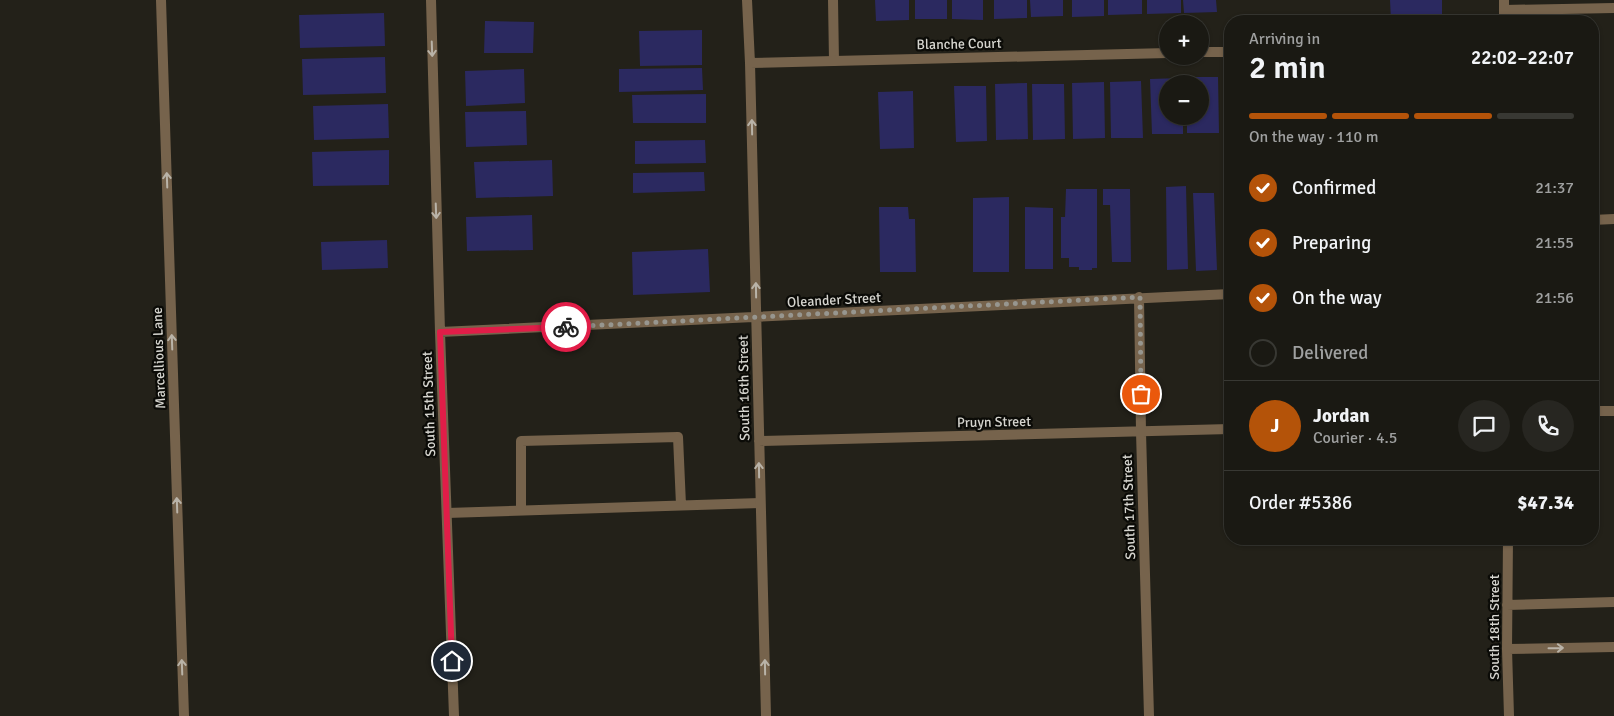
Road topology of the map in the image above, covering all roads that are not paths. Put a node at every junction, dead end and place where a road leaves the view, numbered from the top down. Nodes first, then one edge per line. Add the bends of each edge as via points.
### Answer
1 (161, 0) edge
2 (431, 0) edge
3 (747, 0) edge
4 (834, 0) edge
5 (1504, 5) edge
6 (1614, 8) edge
7 (1209, 52) edge
8 (1224, 52) edge
9 (1159, 53) edge
10 (834, 61) junction
11 (750, 63) junction
12 (1614, 219) edge
13 (1599, 220) edge
14 (1224, 294) edge
15 (1140, 297) junction
16 (757, 318) junction
17 (440, 332) junction
18 (1599, 411) edge
19 (1614, 411) edge
20 (1224, 430) edge
21 (1141, 432) junction
22 (759, 441) junction
23 (760, 503) junction
24 (681, 505) junction
25 (521, 510) junction
26 (446, 513) junction
27 (1508, 545) edge
28 (1614, 602) edge
29 (1507, 605) junction
30 (1614, 647) edge
31 (1507, 649) junction
32 (184, 716) edge
33 (454, 716) edge
34 (766, 716) edge
35 (1149, 716) edge
36 (1509, 716) edge

32 -> 1 street, Marcellious Lane
2 -> 17 street, South 15th Street
3 - 11 street, South 16th Street
4 - 10 street
5 - 6 street
7 - 8 street
9 - 10 street, Blanche Court
10 - 11 street, Blanche Court
16 -> 11 street, South 16th Street
12 - 13 street
14 - 15 street, Oleander Street
15 - 16 street, Oleander Street
15 - 21 street, South 17th Street
16 - 17 street, Oleander Street
16 - 22 street, South 16th Street
17 - 26 street, South 15th Street
18 - 19 street
20 - 21 street, Pruyn Street
21 - 22 street, Pruyn Street
21 - 35 street, South 17th Street
23 -> 22 street, South 16th Street
23 - 24 street
34 -> 23 street, South 16th Street
24 - 25 street
24 - 25 street via 678,438 521,441
25 - 26 street
26 - 33 street, South 15th Street
27 - 29 street, South 18th Street
28 - 29 street
29 - 31 street, South 18th Street
31 -> 30 street
31 - 36 street, South 18th Street

